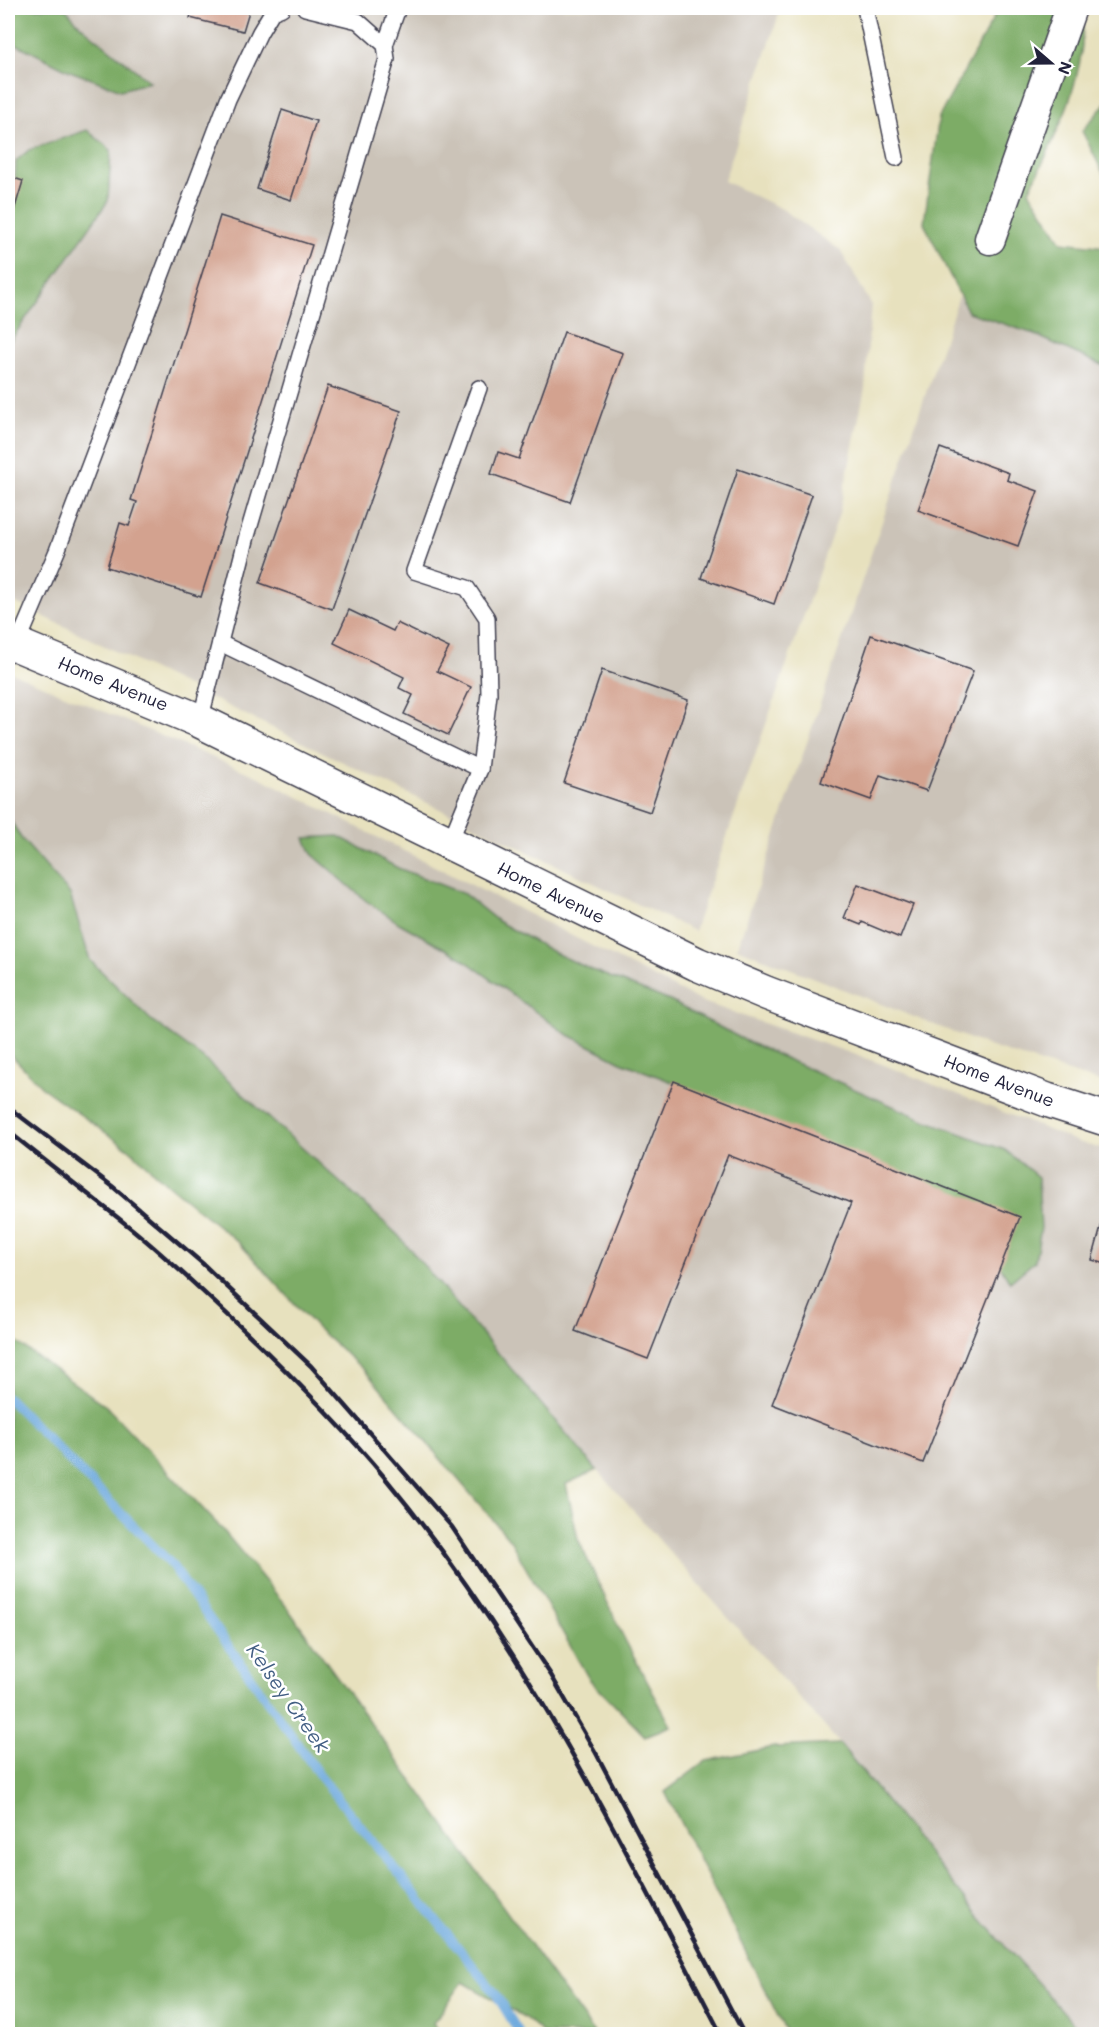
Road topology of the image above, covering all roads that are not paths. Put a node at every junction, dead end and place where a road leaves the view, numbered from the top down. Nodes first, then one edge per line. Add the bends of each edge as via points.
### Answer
1 (282, 8) edge
2 (305, 8) edge
3 (398, 8) edge
4 (865, 8) edge
5 (1071, 8) edge
6 (385, 45) junction
7 (896, 158) dead end
8 (990, 239) dead end
9 (479, 388) dead end
10 (12, 643) edge
11 (220, 643) junction
12 (200, 720) junction
13 (480, 769) junction
14 (449, 844) junction
15 (1107, 1119) edge

1 - 10 lane via 272,12 260,32 228,99 57,550
2 - 6 lane via 358,21
3 - 6 lane
4 - 7 lane
5 - 8 street
6 - 11 lane via 387,59 247,536
9 - 13 lane via 414,571 467,588 487,618 489,693
10 - 12 street, Home Avenue
11 - 12 lane
11 - 13 lane
12 - 14 street, Home Avenue
13 - 14 lane
14 - 15 street, Home Avenue via 697,964 766,993

